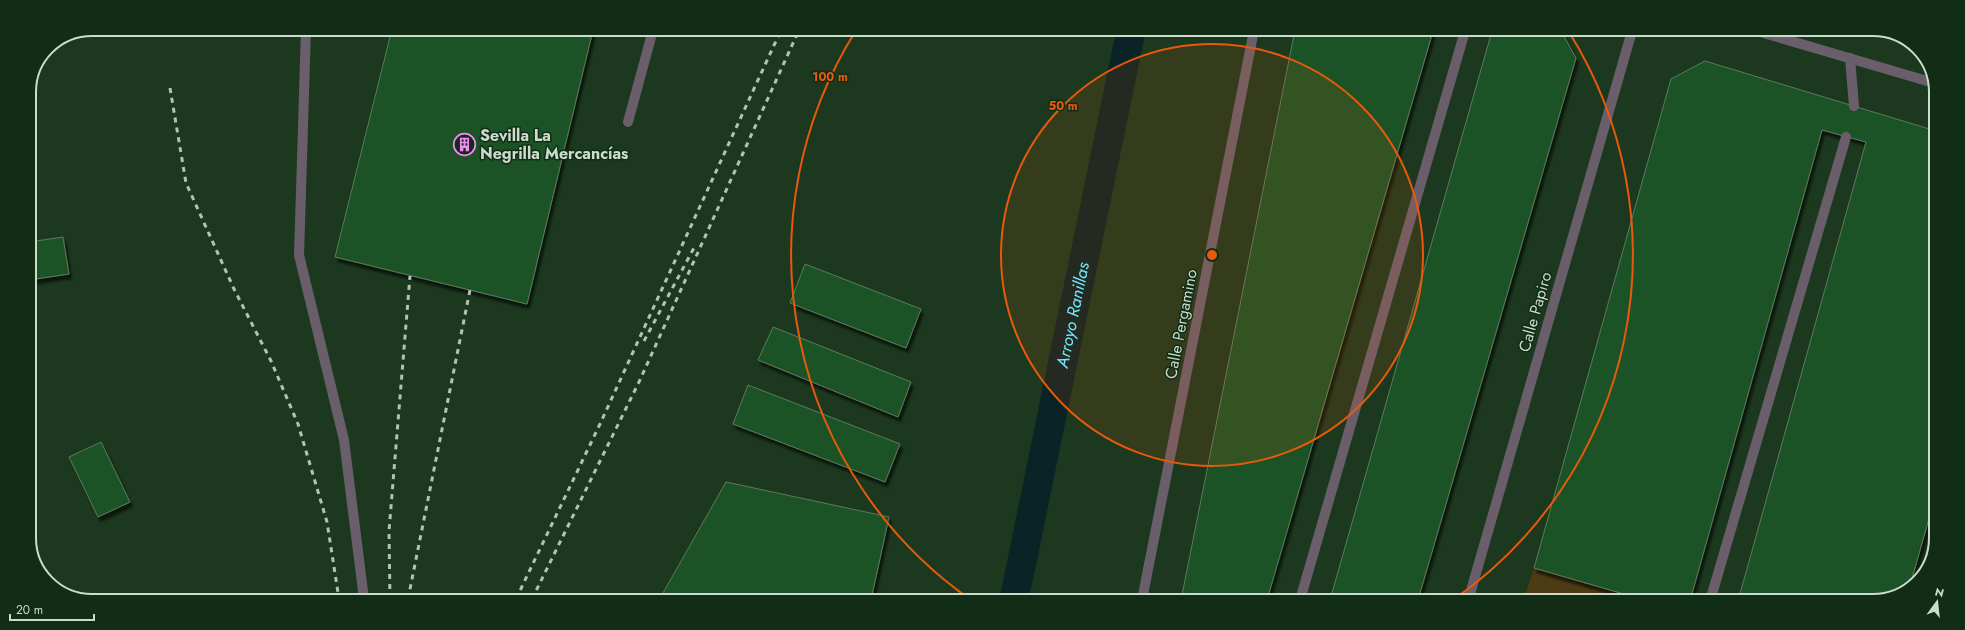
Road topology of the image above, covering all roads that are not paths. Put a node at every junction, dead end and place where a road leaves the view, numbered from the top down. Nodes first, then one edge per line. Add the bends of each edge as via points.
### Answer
1 (306, 36) edge
2 (651, 36) edge
3 (1253, 36) edge
4 (1464, 36) edge
5 (1631, 36) edge
6 (1774, 36) edge
7 (1850, 58) junction
8 (1928, 81) edge
9 (1854, 106) dead end
10 (628, 122) dead end
11 (1846, 137) dead end
12 (363, 594) edge
13 (1143, 594) edge
14 (1302, 594) edge
15 (1470, 594) edge
16 (1712, 594) edge

1 - 12 street via 299,255 344,440
2 - 10 street
3 - 13 street, Calle Pergamino
4 - 14 street
5 - 15 street, Calle Papiro
6 - 7 street
7 - 8 street
7 - 9 street
11 - 16 street

